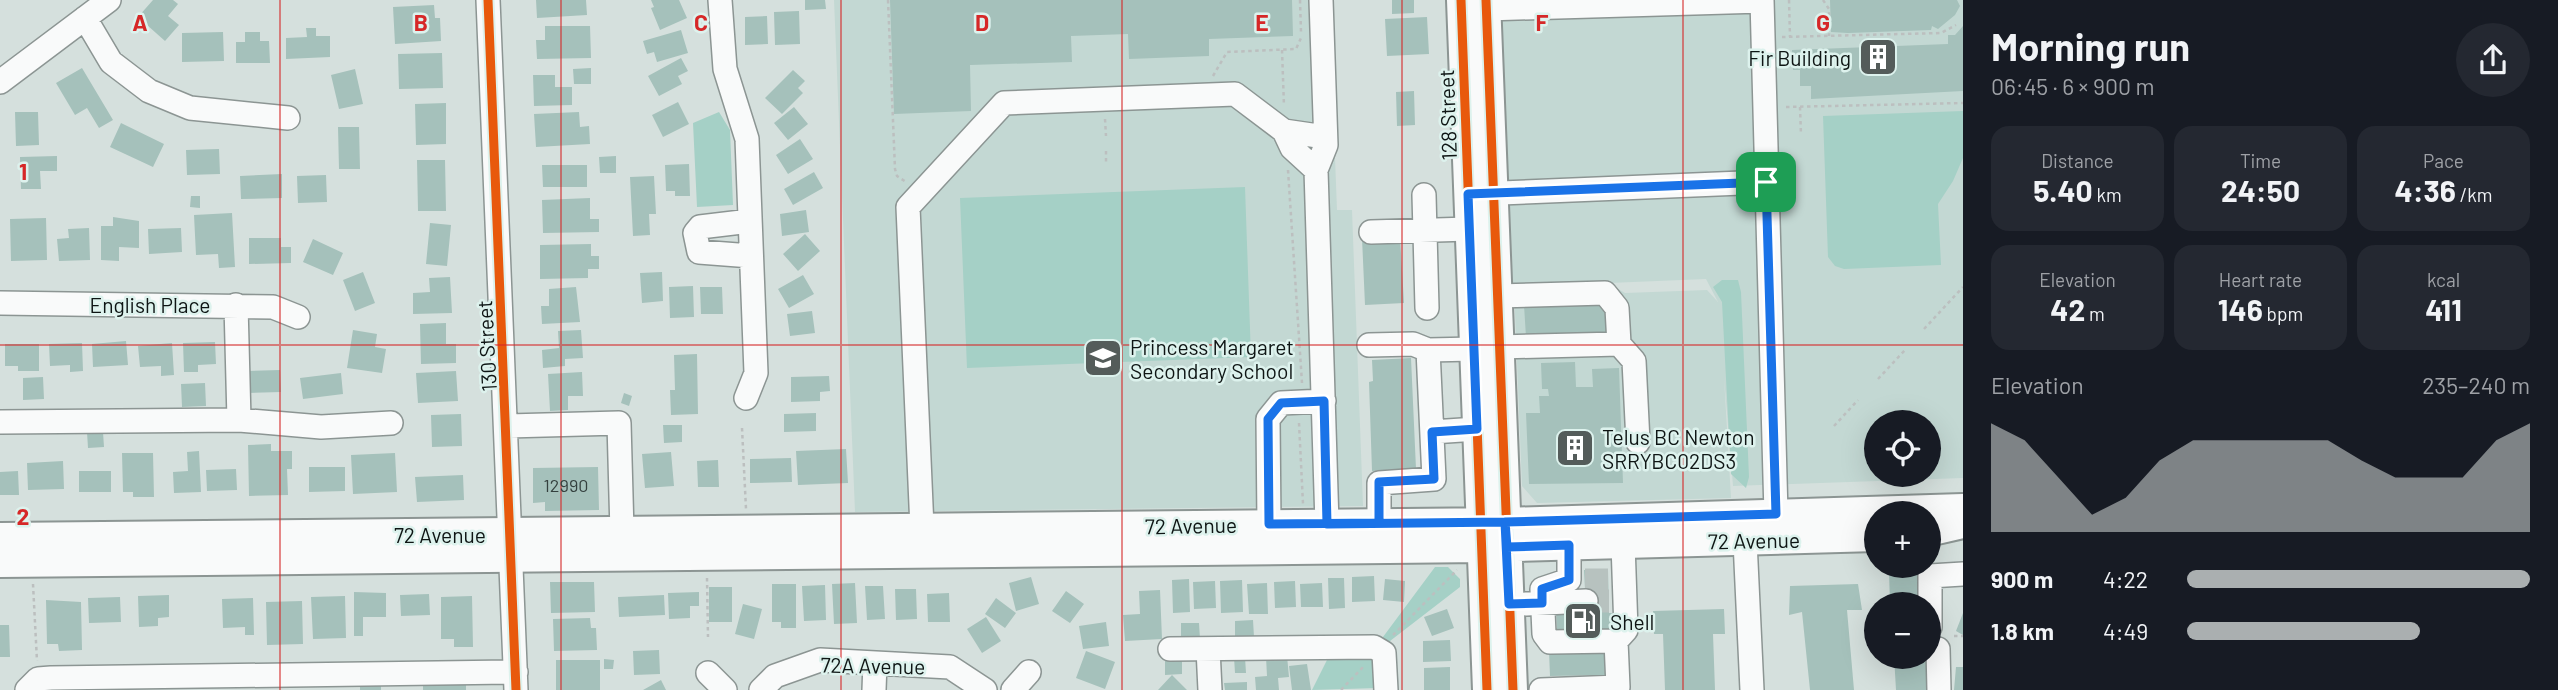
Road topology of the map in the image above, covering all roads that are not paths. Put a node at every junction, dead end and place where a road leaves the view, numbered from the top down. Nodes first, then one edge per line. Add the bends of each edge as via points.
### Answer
1 (109, 0) edge
2 (488, 0) edge
3 (720, 0) edge
4 (1321, 0) edge
5 (1762, 0) edge
6 (1478, 3) edge
7 (85, 18) junction
8 (0, 82) edge
9 (288, 118) dead end
10 (1280, 123) junction
11 (1325, 137) junction
12 (1316, 170) junction
13 (1766, 182) junction
14 (1481, 193) junction
15 (1424, 195) dead end
16 (750, 220) junction
17 (1469, 229) junction
18 (1425, 231) junction
19 (1371, 232) dead end
20 (751, 256) junction
21 (1497, 296) junction
22 (0, 303) edge
23 (236, 305) junction
24 (1427, 308) dead end
25 (298, 317) dead end
26 (1619, 344) junction
27 (1370, 345) dead end
28 (1487, 348) junction
29 (1428, 350) junction
30 (746, 398) dead end
31 (1324, 401) junction
32 (239, 420) junction
33 (0, 422) edge
34 (391, 423) dead end
35 (507, 426) junction
36 (1477, 429) junction
37 (1432, 432) junction
38 (1638, 442) dead end
39 (1963, 508) edge
40 (1776, 514) junction
41 (1315, 517) junction
42 (1379, 523) junction
43 (1269, 524) junction
44 (1963, 524) edge
45 (922, 528) junction
46 (1941, 530) edge
47 (622, 532) junction
48 (1941, 533) edge
49 (1963, 534) edge
50 (1493, 535) junction
51 (0, 537) edge
52 (1864, 537) edge
53 (1745, 541) junction
54 (1623, 544) junction
55 (512, 545) junction
56 (1569, 545) junction
57 (876, 555) junction
58 (0, 563) edge
59 (1963, 574) edge
60 (1601, 589) junction
61 (1930, 592) edge
62 (1542, 603) junction
63 (1509, 604) junction
64 (1616, 641) junction
65 (1170, 649) dead end
66 (1208, 649) junction
67 (875, 663) junction
68 (1938, 669) edge
69 (1029, 672) dead end
70 (708, 673) dead end
71 (32, 681) edge
72 (516, 681) edge
73 (725, 690) edge
74 (761, 690) edge
75 (874, 690) edge
76 (985, 690) edge
77 (1013, 690) edge
78 (1210, 690) edge
79 (1386, 690) edge
80 (1487, 690) edge
81 (1513, 690) edge
82 (1541, 690) edge
83 (1752, 690) edge
84 (1939, 690) edge

1 - 7 street
2 - 35 street, 130 Street
3 - 16 street via 725,69 747,139
4 - 11 street
5 - 6 street
5 - 13 street
6 - 14 main road, 128 Street
7 - 8 street
7 - 9 street via 111,62 149,91 190,107
10 - 11 street via 1313,138
10 - 12 street via 1292,148
10 - 45 street via 1235,94 1004,103 908,207
11 - 12 street
12 - 31 street
13 - 14 street
13 - 40 street
14 - 17 main road, 128 Street
14 - 21 main road, 128 Street
15 - 18 street
16 - 20 street
16 - 20 street via 700,227 695,244 699,252
17 - 18 street
17 - 28 main road, 128 Street
18 - 19 street
18 - 24 street
20 - 30 street via 756,373
21 - 26 street via 1605,293 1617,308
21 - 28 main road, 128 Street
22 - 23 street, English Place
23 - 25 street, English Place via 273,307
23 - 32 street
26 - 28 street
26 - 38 street via 1634,361
27 - 29 street via 1413,344
28 - 29 street
28 - 36 main road, 128 Street
28 - 50 main road, 128 Street
29 - 37 street
31 - 41 street
31 - 43 street via 1281,403 1268,419
32 - 33 street
32 - 34 street via 321,426
35 - 47 street via 619,423
35 - 55 street, 130 Street
36 - 37 street
36 - 50 main road, 128 Street
37 - 42 street via 1434,479 1379,482
39 - 40 main road, 72 Avenue
40 - 50 main road, 72 Avenue
41 - 42 main road, 72 Avenue
41 - 43 main road, 72 Avenue
42 - 50 main road, 72 Avenue
43 - 45 main road, 72 Avenue
44 - 46 main road
45 - 47 main road, 72 Avenue
45 - 57 main road, 72 Avenue via 907,541 891,544
47 - 55 main road, 72 Avenue
48 - 49 main road
50 - 56 main road, 72 Avenue
50 - 57 main road, 72 Avenue
50 - 63 main road, 128 Street
50 - 80 main road, 128 Street
51 - 55 main road, 72 Avenue
52 - 53 main road, 72 Avenue
53 - 54 main road, 72 Avenue
53 - 83 street
54 - 56 main road, 72 Avenue
54 - 60 street
55 - 57 main road, 72 Avenue
55 - 58 main road, 72 Avenue
55 - 72 street, 130 Street
56 - 60 street
59 - 61 street via 1930,576
60 - 62 street via 1542,589
60 - 64 street via 1626,630
62 - 63 street
62 - 64 street via 1544,634 1550,642
63 - 81 main road, 128 Street
64 - 82 street via 1618,687
65 - 66 street
66 - 78 street
66 - 79 street via 1374,646 1384,653
67 - 74 street, 72A Avenue via 820,660 775,676
67 - 75 street
67 - 76 street, 72A Avenue via 950,667
68 - 84 street
69 - 77 street
70 - 73 street
71 - 72 street

